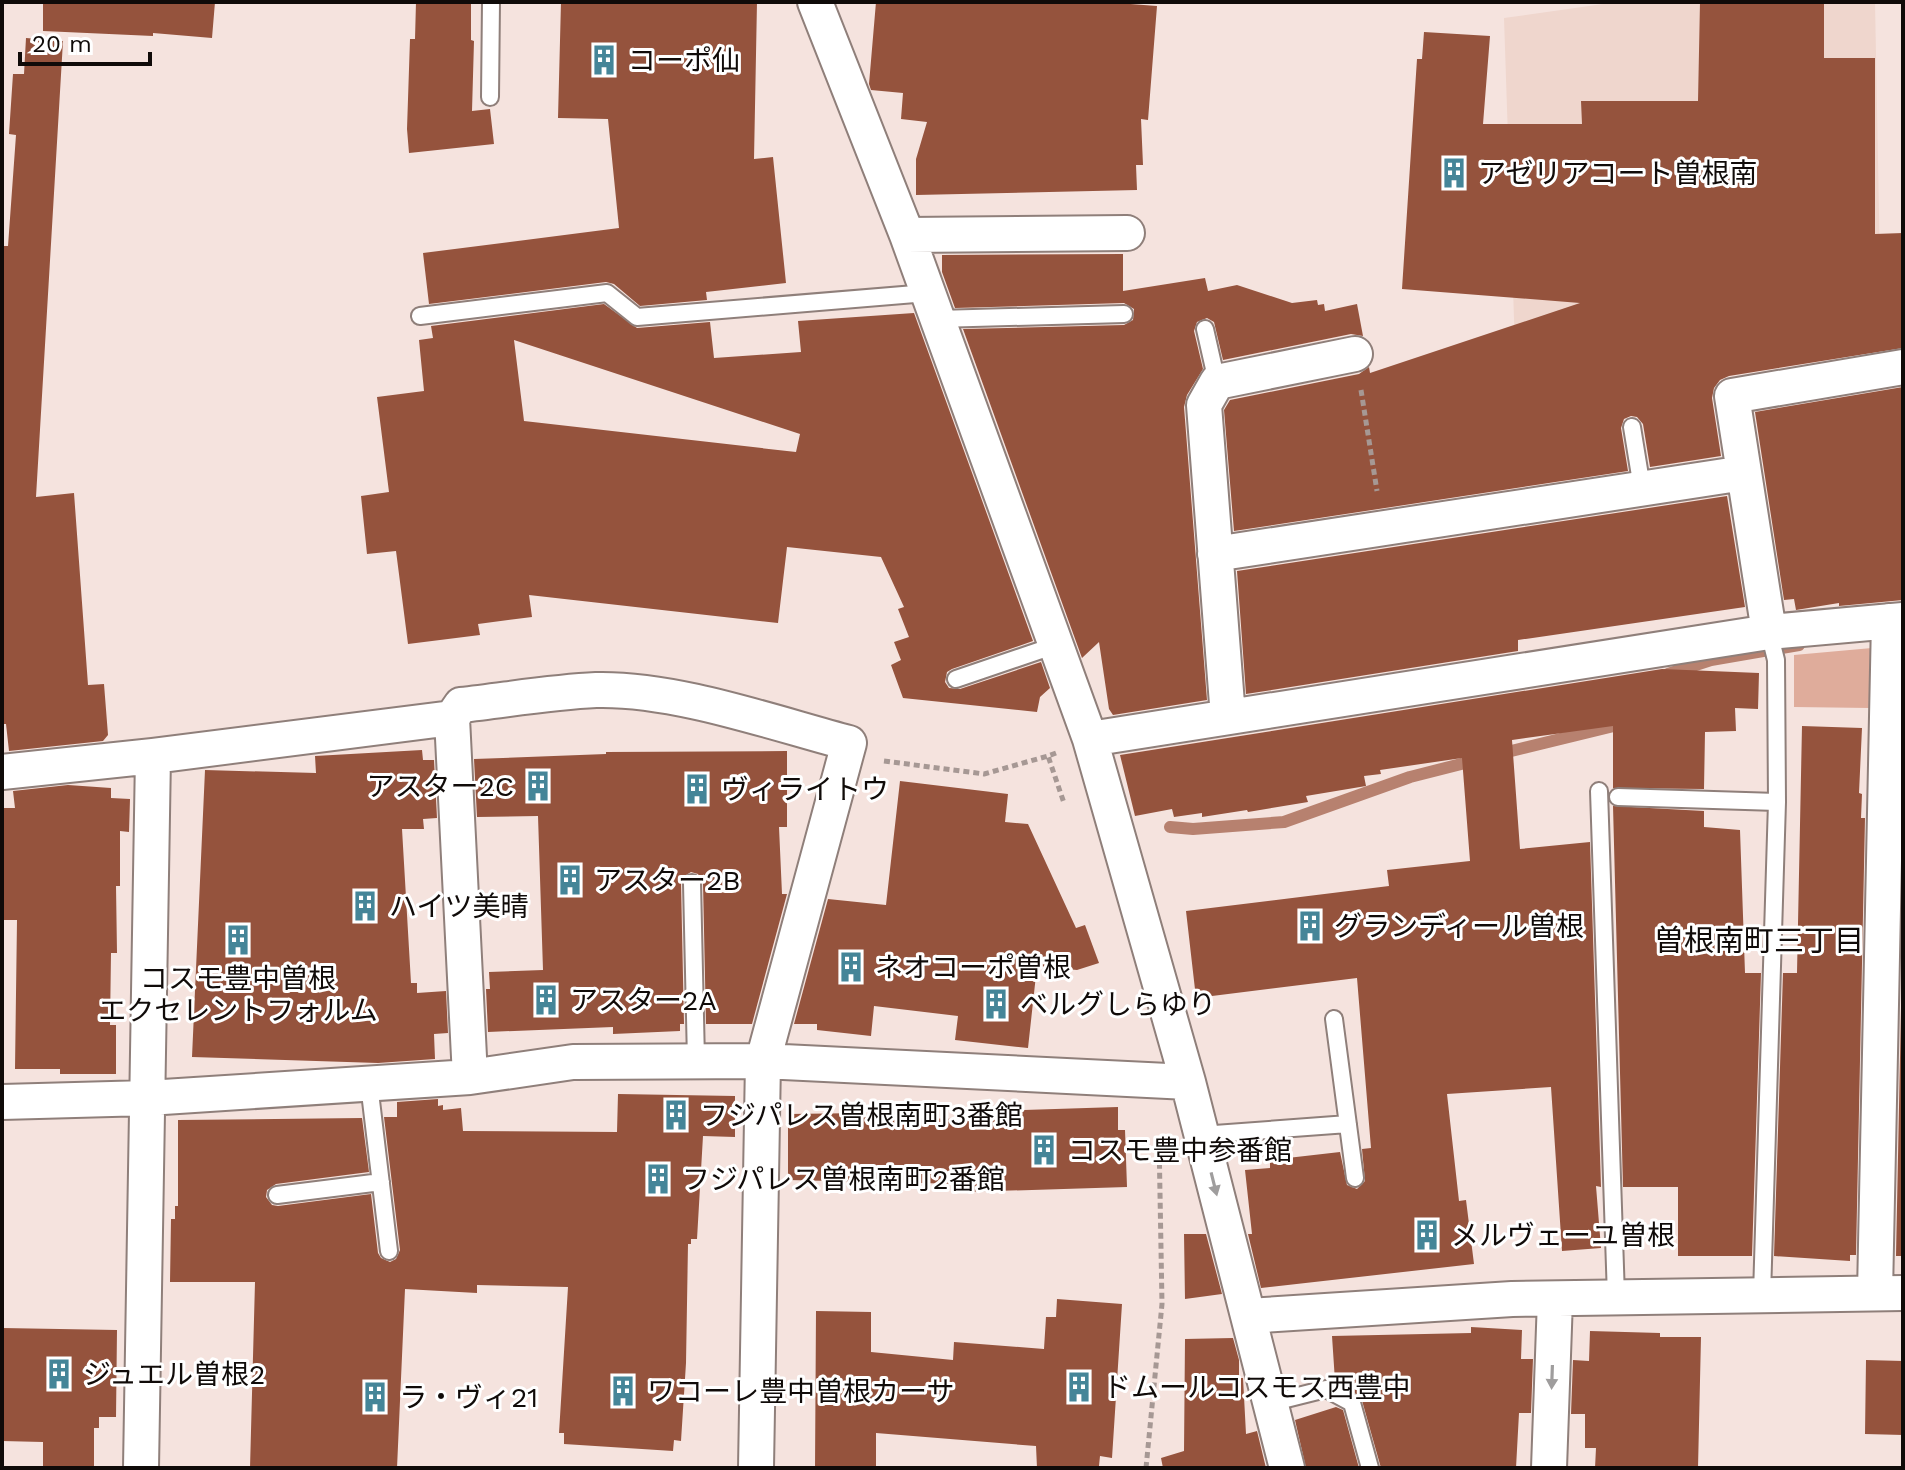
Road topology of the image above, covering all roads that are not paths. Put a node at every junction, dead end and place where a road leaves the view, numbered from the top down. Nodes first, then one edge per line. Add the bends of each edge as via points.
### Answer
1 (491, 2) edge
2 (815, 2) edge
3 (490, 97) dead end
4 (1127, 233) dead end
5 (907, 235) junction
6 (932, 306) junction
7 (1124, 314) dead end
8 (420, 316) dead end
9 (1205, 329) dead end
10 (1355, 354) road end
11 (1903, 367) edge
12 (1217, 382) junction
13 (1632, 427) dead end
14 (1744, 473) junction
15 (1642, 488) junction
16 (1215, 554) junction
17 (1892, 628) edge
18 (1773, 644) junction
19 (1056, 645) junction
20 (956, 679) dead end
21 (1228, 717) junction
22 (452, 718) junction
23 (1090, 739) junction
24 (153, 756) junction
25 (2, 772) edge
26 (1599, 791) dead end
27 (1618, 797) dead end
28 (1777, 802) junction
29 (692, 883) dead end
30 (1334, 1019) dead end
31 (696, 1061) junction
32 (763, 1061) junction
33 (470, 1077) junction
34 (1188, 1082) junction
35 (369, 1084) junction
36 (148, 1098) junction
37 (2, 1102) edge
38 (1348, 1124) junction
39 (1201, 1135) junction
40 (1355, 1178) dead end
41 (381, 1182) junction
42 (277, 1195) dead end
43 (389, 1251) dead end
44 (1889, 1293) edge
45 (1762, 1295) junction
46 (1616, 1297) junction
47 (1555, 1299) junction
48 (1248, 1316) junction
49 (1270, 1403) junction
50 (141, 1468) edge
51 (756, 1468) edge
52 (1287, 1468) edge
53 (1370, 1468) edge
54 (1549, 1468) edge

1 - 3 lane
2 - 5 street
4 - 5 street
5 - 6 street
6 - 7 lane
6 - 8 lane via 637,317 607,293
6 - 19 street
9 - 12 lane
10 - 12 street
11 - 14 street via 1732,396
12 - 16 street via 1204,405
13 - 15 lane
14 - 15 street
14 - 18 street
15 - 16 street
16 - 21 street
17 - 18 street
17 - 44 street
18 - 21 street
18 - 28 lane
19 - 20 lane
19 - 23 street
21 - 23 street
22 - 24 street
22 - 32 street via 461,705 597,690 679,698 849,743
22 - 33 street
23 - 34 street
24 - 25 street
24 - 36 street
26 - 46 lane
27 - 28 lane
28 - 45 lane
29 - 31 lane
30 - 38 lane
31 - 32 street
31 - 33 street via 573,1062
32 - 34 street
32 - 51 street
33 - 35 street
34 - 39 street
35 - 36 street
35 - 41 lane
36 - 37 street
36 - 50 street
38 - 39 lane
38 - 40 lane
39 -> 48 street
41 - 42 lane
41 - 43 lane
44 - 45 street
45 - 46 street
46 - 47 street
47 - 48 street
47 -> 54 street
48 - 49 street
49 - 52 street
49 - 53 lane via 1326,1389 1352,1403

